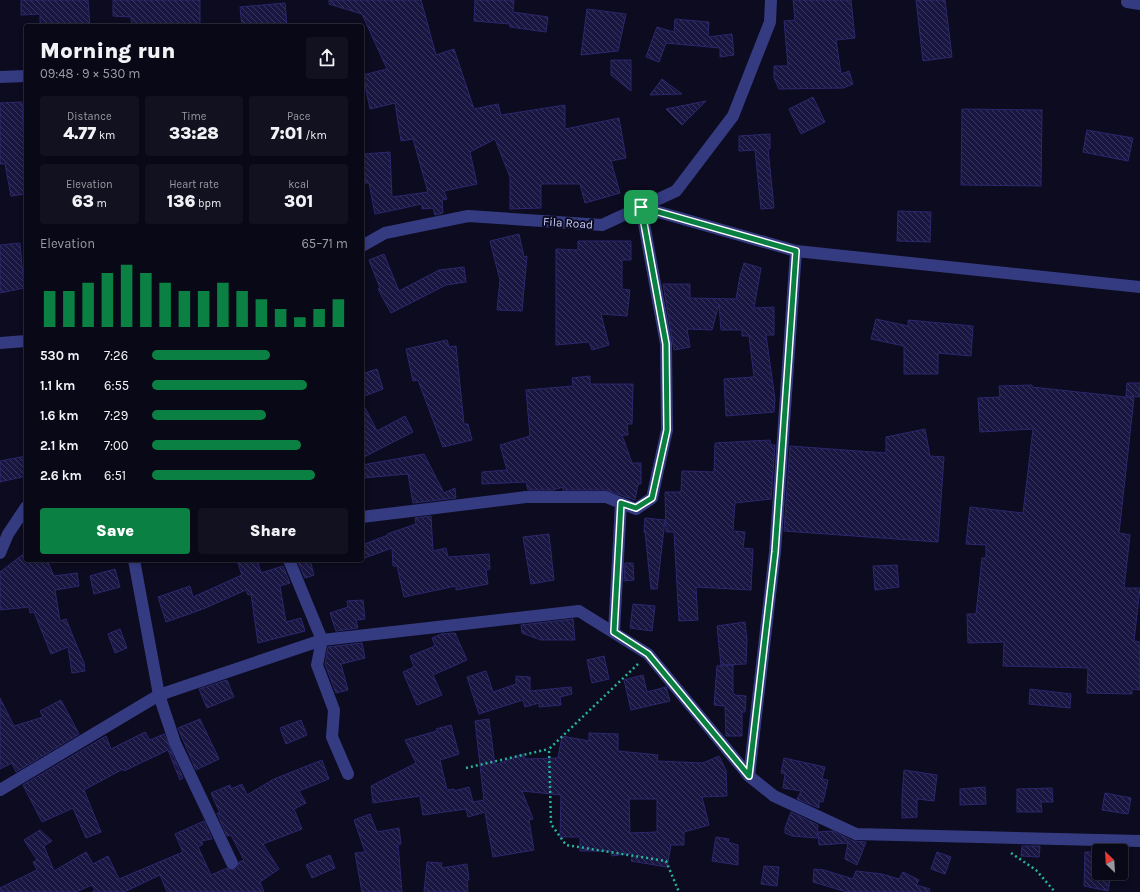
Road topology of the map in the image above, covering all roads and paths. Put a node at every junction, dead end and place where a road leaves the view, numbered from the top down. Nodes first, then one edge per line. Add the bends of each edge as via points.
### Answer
1 (771, 0) edge
2 (1127, 2) dead end
3 (1140, 4) edge
4 (24, 76) edge
5 (0, 77) edge
6 (641, 207) junction
7 (364, 245) edge
8 (796, 251) junction
9 (1140, 287) edge
10 (24, 341) edge
11 (0, 343) edge
12 (621, 503) junction
13 (24, 510) edge
14 (364, 517) edge
15 (0, 553) edge
16 (134, 562) edge
17 (289, 562) edge
18 (614, 632) junction
19 (322, 640) junction
20 (648, 654) junction
21 (159, 696) junction
22 (549, 749) junction
23 (466, 768) dead end
24 (348, 774) dead end
25 (749, 776) junction
26 (0, 790) edge
27 (988, 837) junction
28 (1140, 841) edge
29 (232, 863) dead end
30 (679, 892) edge
31 (1056, 892) edge

1 - 6 street, Fila Road via 770,22 732,116 676,191
2 - 3 street
4 - 5 street
6 - 7 street, Fila Road via 602,225 468,216 385,233
6 - 8 street
6 - 12 street via 666,344 667,430 652,498 636,508
8 - 9 street
8 - 25 street via 775,552
10 - 11 street
12 - 14 street via 606,497 526,497
12 - 18 street
13 - 15 street via 8,534
16 - 21 street
17 - 19 street
18 - 19 street via 579,611
18 - 20 street
19 - 21 street
19 - 24 street via 317,665 334,710 332,737
20 - 22 path
20 - 25 street
21 - 26 street
21 - 29 street via 175,743
22 - 23 path
22 - 30 path via 551,824 566,845 666,861
25 - 27 street via 774,796 856,834
27 - 28 street
27 - 31 path via 1036,870

